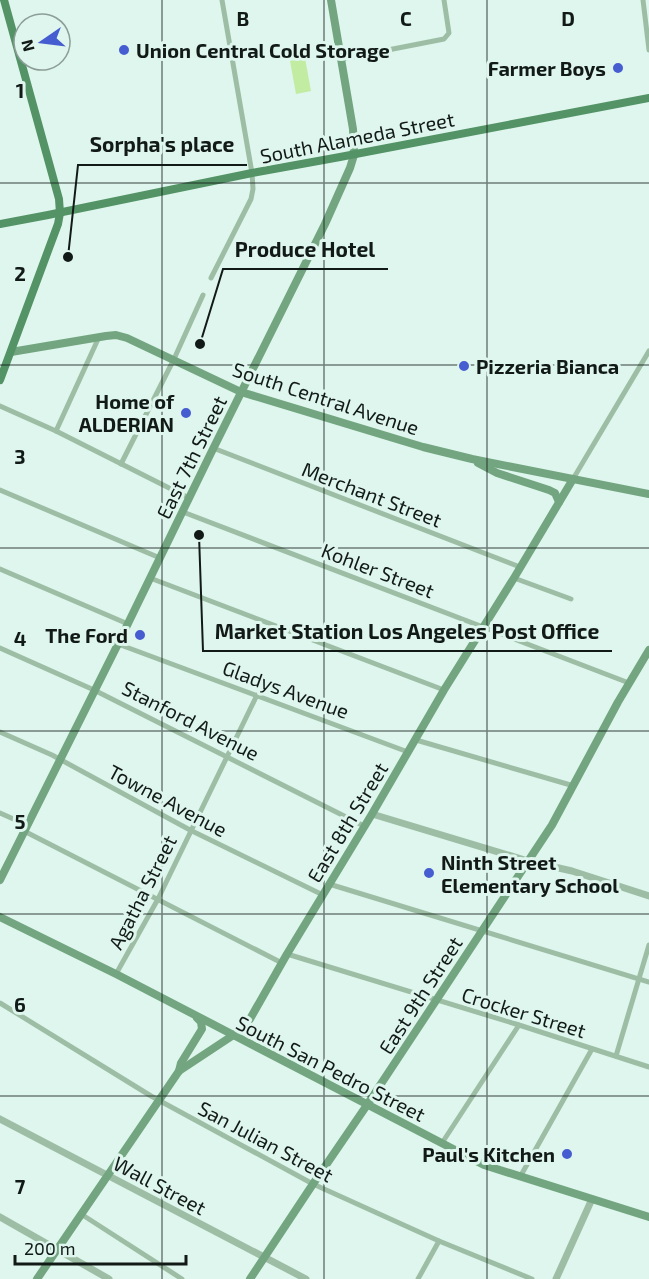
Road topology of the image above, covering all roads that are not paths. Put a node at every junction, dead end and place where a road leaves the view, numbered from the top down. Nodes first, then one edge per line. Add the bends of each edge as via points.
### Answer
1 (4, 0) edge
2 (222, 0) edge
3 (331, 0) edge
4 (444, 0) edge
5 (644, 0) edge
6 (649, 50) edge
7 (342, 59) junction
8 (649, 98) edge
9 (354, 154) junction
10 (252, 173) junction
11 (60, 213) junction
12 (0, 224) edge
13 (211, 278) dead end
14 (203, 295) dead end
15 (99, 337) junction
16 (649, 351) edge
17 (11, 352) junction
18 (0, 354) edge
19 (174, 359) junction
20 (0, 380) edge
21 (241, 392) junction
22 (0, 406) edge
23 (56, 431) junction
24 (213, 448) junction
25 (472, 459) junction
26 (121, 464) junction
27 (573, 479) junction
28 (0, 490) edge
29 (649, 494) edge
30 (189, 498) junction
31 (560, 502) junction
32 (183, 512) junction
33 (160, 558) junction
34 (520, 567) junction
35 (0, 569) edge
36 (150, 578) junction
37 (514, 578) junction
38 (571, 598) dead end
39 (128, 624) junction
40 (483, 627) junction
41 (118, 644) junction
42 (0, 648) edge
43 (649, 650) edge
44 (629, 682) junction
45 (94, 690) junction
46 (444, 690) junction
47 (257, 694) junction
48 (0, 732) edge
49 (416, 740) junction
50 (408, 752) junction
51 (226, 757) junction
52 (60, 760) junction
53 (574, 786) junction
54 (0, 813) edge
55 (372, 814) junction
56 (364, 826) junction
57 (26, 828) junction
58 (190, 830) junction
59 (528, 861) junction
60 (0, 880) edge
61 (329, 884) junction
62 (323, 895) junction
63 (649, 896) edge
64 (158, 899) junction
65 (0, 917) edge
66 (482, 931) junction
67 (649, 945) edge
68 (287, 954) junction
69 (282, 963) junction
70 (116, 974) junction
71 (639, 979) junction
72 (649, 982) edge
73 (435, 1000) junction
74 (0, 1003) edge
75 (196, 1016) junction
76 (519, 1025) junction
77 (232, 1036) junction
78 (592, 1049) junction
79 (616, 1056) junction
80 (649, 1067) edge
81 (178, 1071) junction
82 (159, 1101) junction
83 (368, 1105) junction
84 (0, 1119) edge
85 (442, 1143) junction
86 (108, 1175) junction
87 (520, 1177) junction
88 (313, 1184) junction
89 (592, 1199) junction
90 (81, 1214) junction
91 (0, 1217) edge
92 (649, 1217) edge
93 (439, 1241) junction
94 (57, 1249) junction
95 (265, 1258) junction
96 (37, 1279) edge
97 (109, 1279) edge
98 (182, 1279) edge
99 (250, 1279) edge
100 (306, 1279) edge
101 (418, 1279) edge
102 (532, 1279) edge
103 (556, 1279) edge

1 - 11 main road
2 - 10 street
3 - 7 main road, East 7th Street
4 - 7 street via 447,37
5 - 6 street
7 - 9 main road, East 7th Street
8 - 9 main road, South Alameda Street
9 - 10 main road, South Alameda Street
9 - 21 main road, East 7th Street via 325,224
10 - 11 main road, South Alameda Street
10 - 13 street via 251,199
11 - 12 main road, South Alameda Street
11 - 17 main road
14 - 19 street
15 - 17 main road, South Central Avenue
15 - 19 main road, South Central Avenue via 127,338
15 - 23 street
16 - 27 street, East 8th Street
17 - 18 main road, South Central Avenue
17 - 20 main road
19 - 21 main road, South Central Avenue
19 - 26 street
21 - 24 main road, East 7th Street
21 - 25 main road, South Central Avenue
22 - 23 street
23 - 26 street
24 - 30 main road, East 7th Street
24 - 34 street, Merchant Street
25 - 27 main road, South Central Avenue
25 - 31 main road via 497,473 549,490
26 - 30 street
27 - 29 main road, South Central Avenue
27 - 31 main road, East 8th Street
28 - 33 street
30 - 32 main road, East 7th Street
31 - 34 main road, East 8th Street
32 - 33 main road, East 7th Street
32 - 40 street, Kohler Street
33 - 36 main road, East 7th Street
34 - 37 main road, East 8th Street
35 - 39 street
36 - 39 main road, East 7th Street
36 - 46 street
37 - 38 street
37 - 40 main road, East 8th Street
39 - 41 main road, East 7th Street
40 - 44 street, Kohler Street
40 - 46 main road, East 8th Street
41 - 45 main road, East 7th Street
41 - 47 street, Gladys Avenue
42 - 45 street, Stanford Avenue
43 - 44 main road, East 9th Street
44 - 53 main road, East 9th Street
45 - 51 street, Stanford Avenue
45 - 52 main road, East 7th Street
46 - 49 main road, East 8th Street
47 - 50 street, Gladys Avenue
47 - 51 street, Agatha Street
48 - 52 street, Towne Avenue
49 - 50 main road, East 8th Street
49 - 53 street
50 - 55 main road, East 8th Street
51 - 56 street, Stanford Avenue
51 - 58 street, Agatha Street
52 - 57 main road, East 7th Street
52 - 58 street, Towne Avenue
53 - 59 main road, East 9th Street
54 - 57 street
55 - 56 main road, East 8th Street
55 - 59 street
56 - 61 main road, East 8th Street
57 - 60 main road, East 7th Street
57 - 64 street
58 - 62 street, Towne Avenue
58 - 64 street, Agatha Street
59 - 63 street
59 - 66 main road, East 9th Street
61 - 62 main road, East 8th Street
61 - 66 street
62 - 68 main road, East 8th Street
64 - 69 street
64 - 70 street, Agatha Street
65 - 70 main road, South San Pedro Street
66 - 71 street
66 - 73 main road, East 9th Street
67 - 71 street
68 - 69 main road, East 8th Street
68 - 73 street, Crocker Street
69 - 77 main road, East 8th Street via 250,1019
70 - 75 main road, South San Pedro Street
71 - 72 street
71 - 79 street
73 - 76 street, Crocker Street
73 - 83 main road, East 9th Street
74 - 82 street, San Julian Street
75 - 77 main road, South San Pedro Street
75 - 81 main road via 202,1029
76 - 78 street, Crocker Street
76 - 85 street
77 - 81 main road, East 8th Street
77 - 83 main road, South San Pedro Street
78 - 79 street, Crocker Street
78 - 87 street
79 - 80 street, Crocker Street
81 - 82 main road, East 8th Street
82 - 86 main road, East 8th Street
82 - 88 street, San Julian Street
83 - 85 main road, South San Pedro Street
83 - 88 main road, East 9th Street
84 - 86 street, Wall Street
85 - 87 main road, South San Pedro Street via 484,1165
86 - 90 main road, East 8th Street
86 - 95 street, Wall Street
87 - 89 main road, South San Pedro Street
88 - 93 street, San Julian Street
88 - 95 main road, East 9th Street
89 - 92 main road, South San Pedro Street
89 - 103 street
90 - 94 main road, East 8th Street
90 - 98 street
91 - 94 street
93 - 101 street
93 - 102 street, San Julian Street
94 - 96 main road, East 8th Street
94 - 97 street
95 - 99 main road, East 9th Street
95 - 100 street, Wall Street

